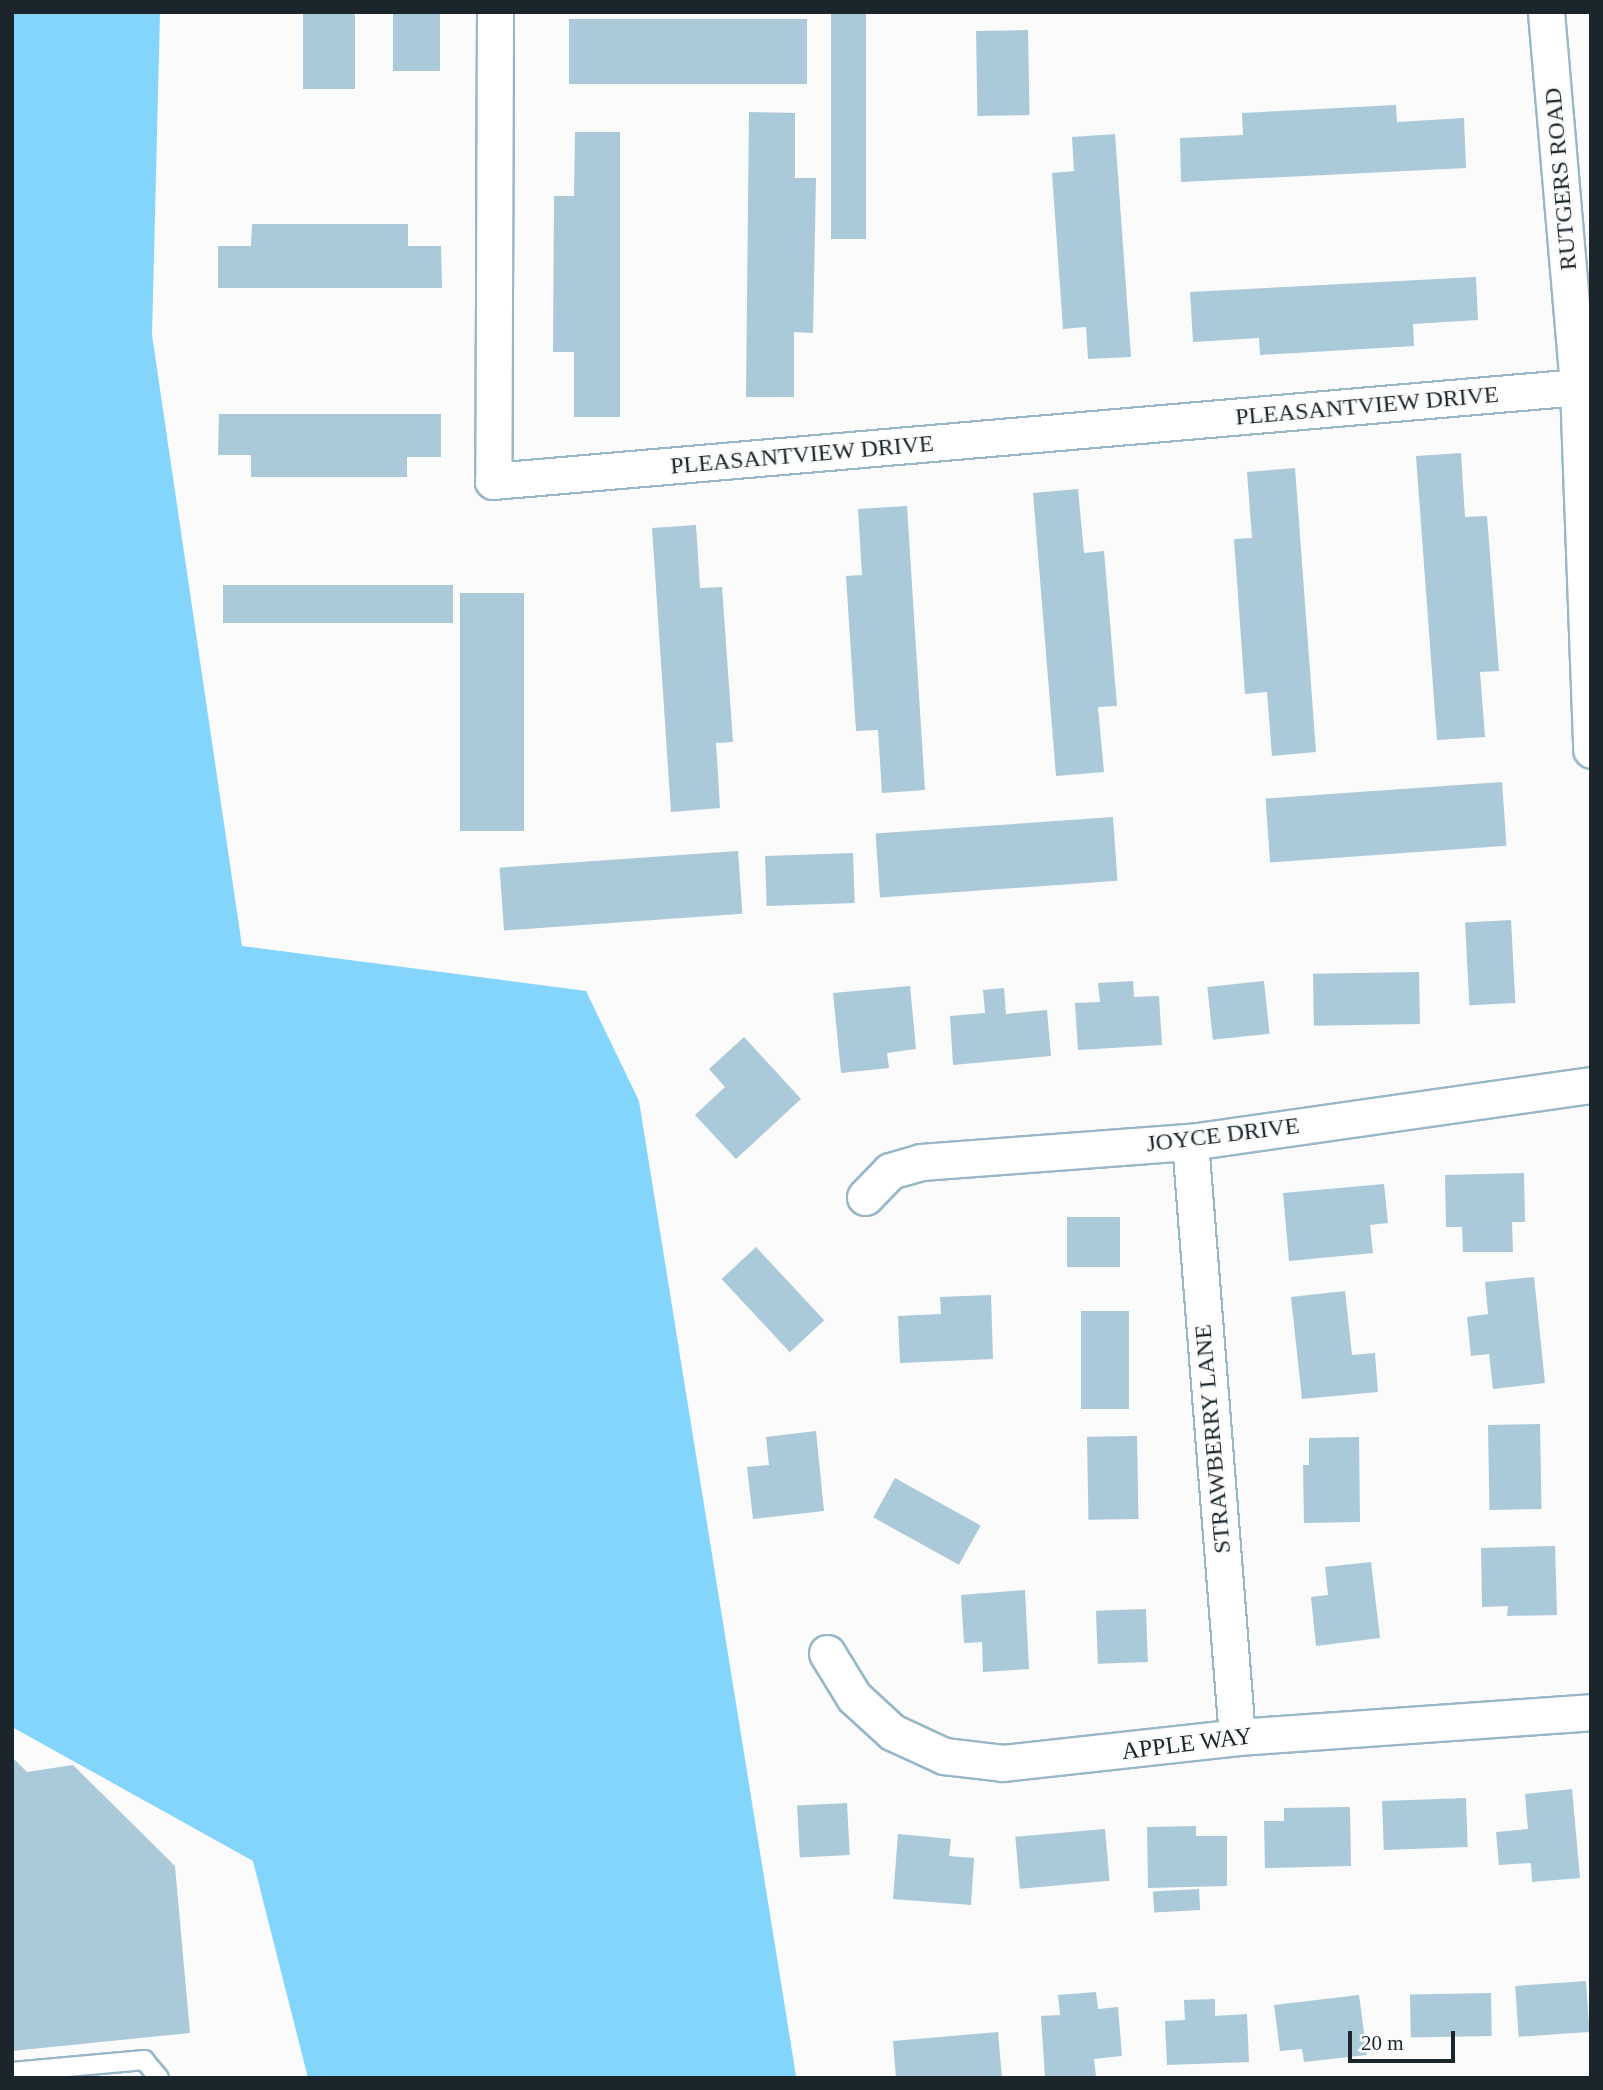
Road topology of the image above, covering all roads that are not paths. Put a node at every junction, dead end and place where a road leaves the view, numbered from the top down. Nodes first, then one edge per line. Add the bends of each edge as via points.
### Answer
1 (495, 12) edge
2 (1546, 12) edge
3 (1578, 387) junction
4 (1591, 750) edge
5 (1591, 1085) edge
6 (1190, 1142) junction
7 (865, 1197) dead end
8 (827, 1653) dead end
9 (1591, 1712) edge
10 (1237, 1737) junction
11 (12, 2072) edge
12 (159, 2078) edge

1 - 3 street, PLEASANTVIEW DRIVE via 493,481
2 - 3 street, RUTGERS ROAD
3 - 4 street, RUTGERS ROAD
5 - 6 street, JOYCE DRIVE
6 - 7 street, JOYCE DRIVE via 922,1161 890,1171
6 - 10 street, STRAWBERRY LANE
8 - 10 street, APPLE WAY via 854,1697 892,1732 944,1756 1003,1763
9 - 10 street, APPLE WAY
11 - 12 lane via 144,2060

